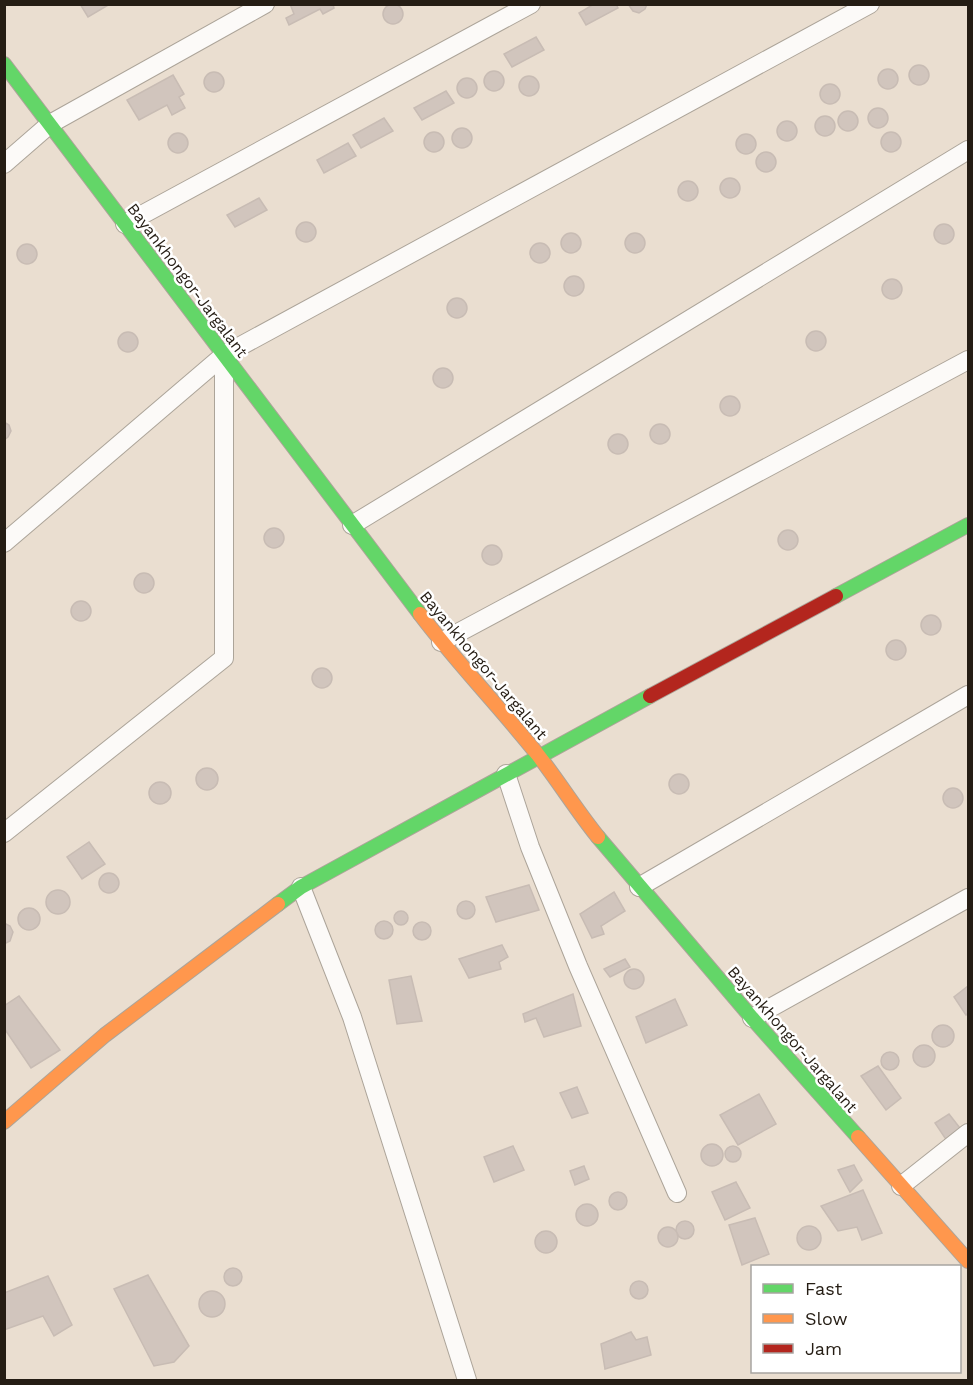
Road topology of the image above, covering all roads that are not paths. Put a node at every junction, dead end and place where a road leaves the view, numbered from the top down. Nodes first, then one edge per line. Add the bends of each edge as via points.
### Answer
1 (266, 4) edge
2 (531, 4) edge
3 (870, 4) edge
4 (4, 64) edge
5 (50, 124) junction
6 (969, 150) edge
7 (4, 164) edge
8 (125, 224) junction
9 (224, 355) junction
10 (969, 360) edge
11 (352, 525) junction
12 (969, 525) edge
13 (4, 543) edge
14 (441, 642) junction
15 (969, 694) edge
16 (539, 756) junction
17 (506, 774) junction
18 (4, 833) edge
19 (301, 887) junction
20 (639, 887) junction
21 (969, 898) edge
22 (752, 1018) junction
23 (4, 1122) edge
24 (969, 1133) edge
25 (901, 1186) junction
26 (677, 1192) dead end
27 (969, 1262) edge
28 (467, 1380) edge

1 - 5 street
2 - 8 street
3 - 9 street
4 - 5 street, Bayankhongor-Jargalant
5 - 7 street
5 - 8 street, Bayankhongor-Jargalant
6 - 11 street
8 - 9 street, Bayankhongor-Jargalant
9 - 11 street, Bayankhongor-Jargalant
9 - 13 street
9 - 18 street via 224,658
10 - 14 street
11 - 14 street, Bayankhongor-Jargalant
12 - 16 street
14 - 16 street, Bayankhongor-Jargalant
15 - 20 street
16 - 17 street
16 - 20 street, Bayankhongor-Jargalant via 587,824
17 - 19 street
17 - 26 street via 530,847 578,966
19 - 23 street via 105,1035
19 - 28 street via 352,1017
20 - 22 street, Bayankhongor-Jargalant
21 - 22 street
22 - 25 street, Bayankhongor-Jargalant
24 - 25 street
25 - 27 street, Bayankhongor-Jargalant

